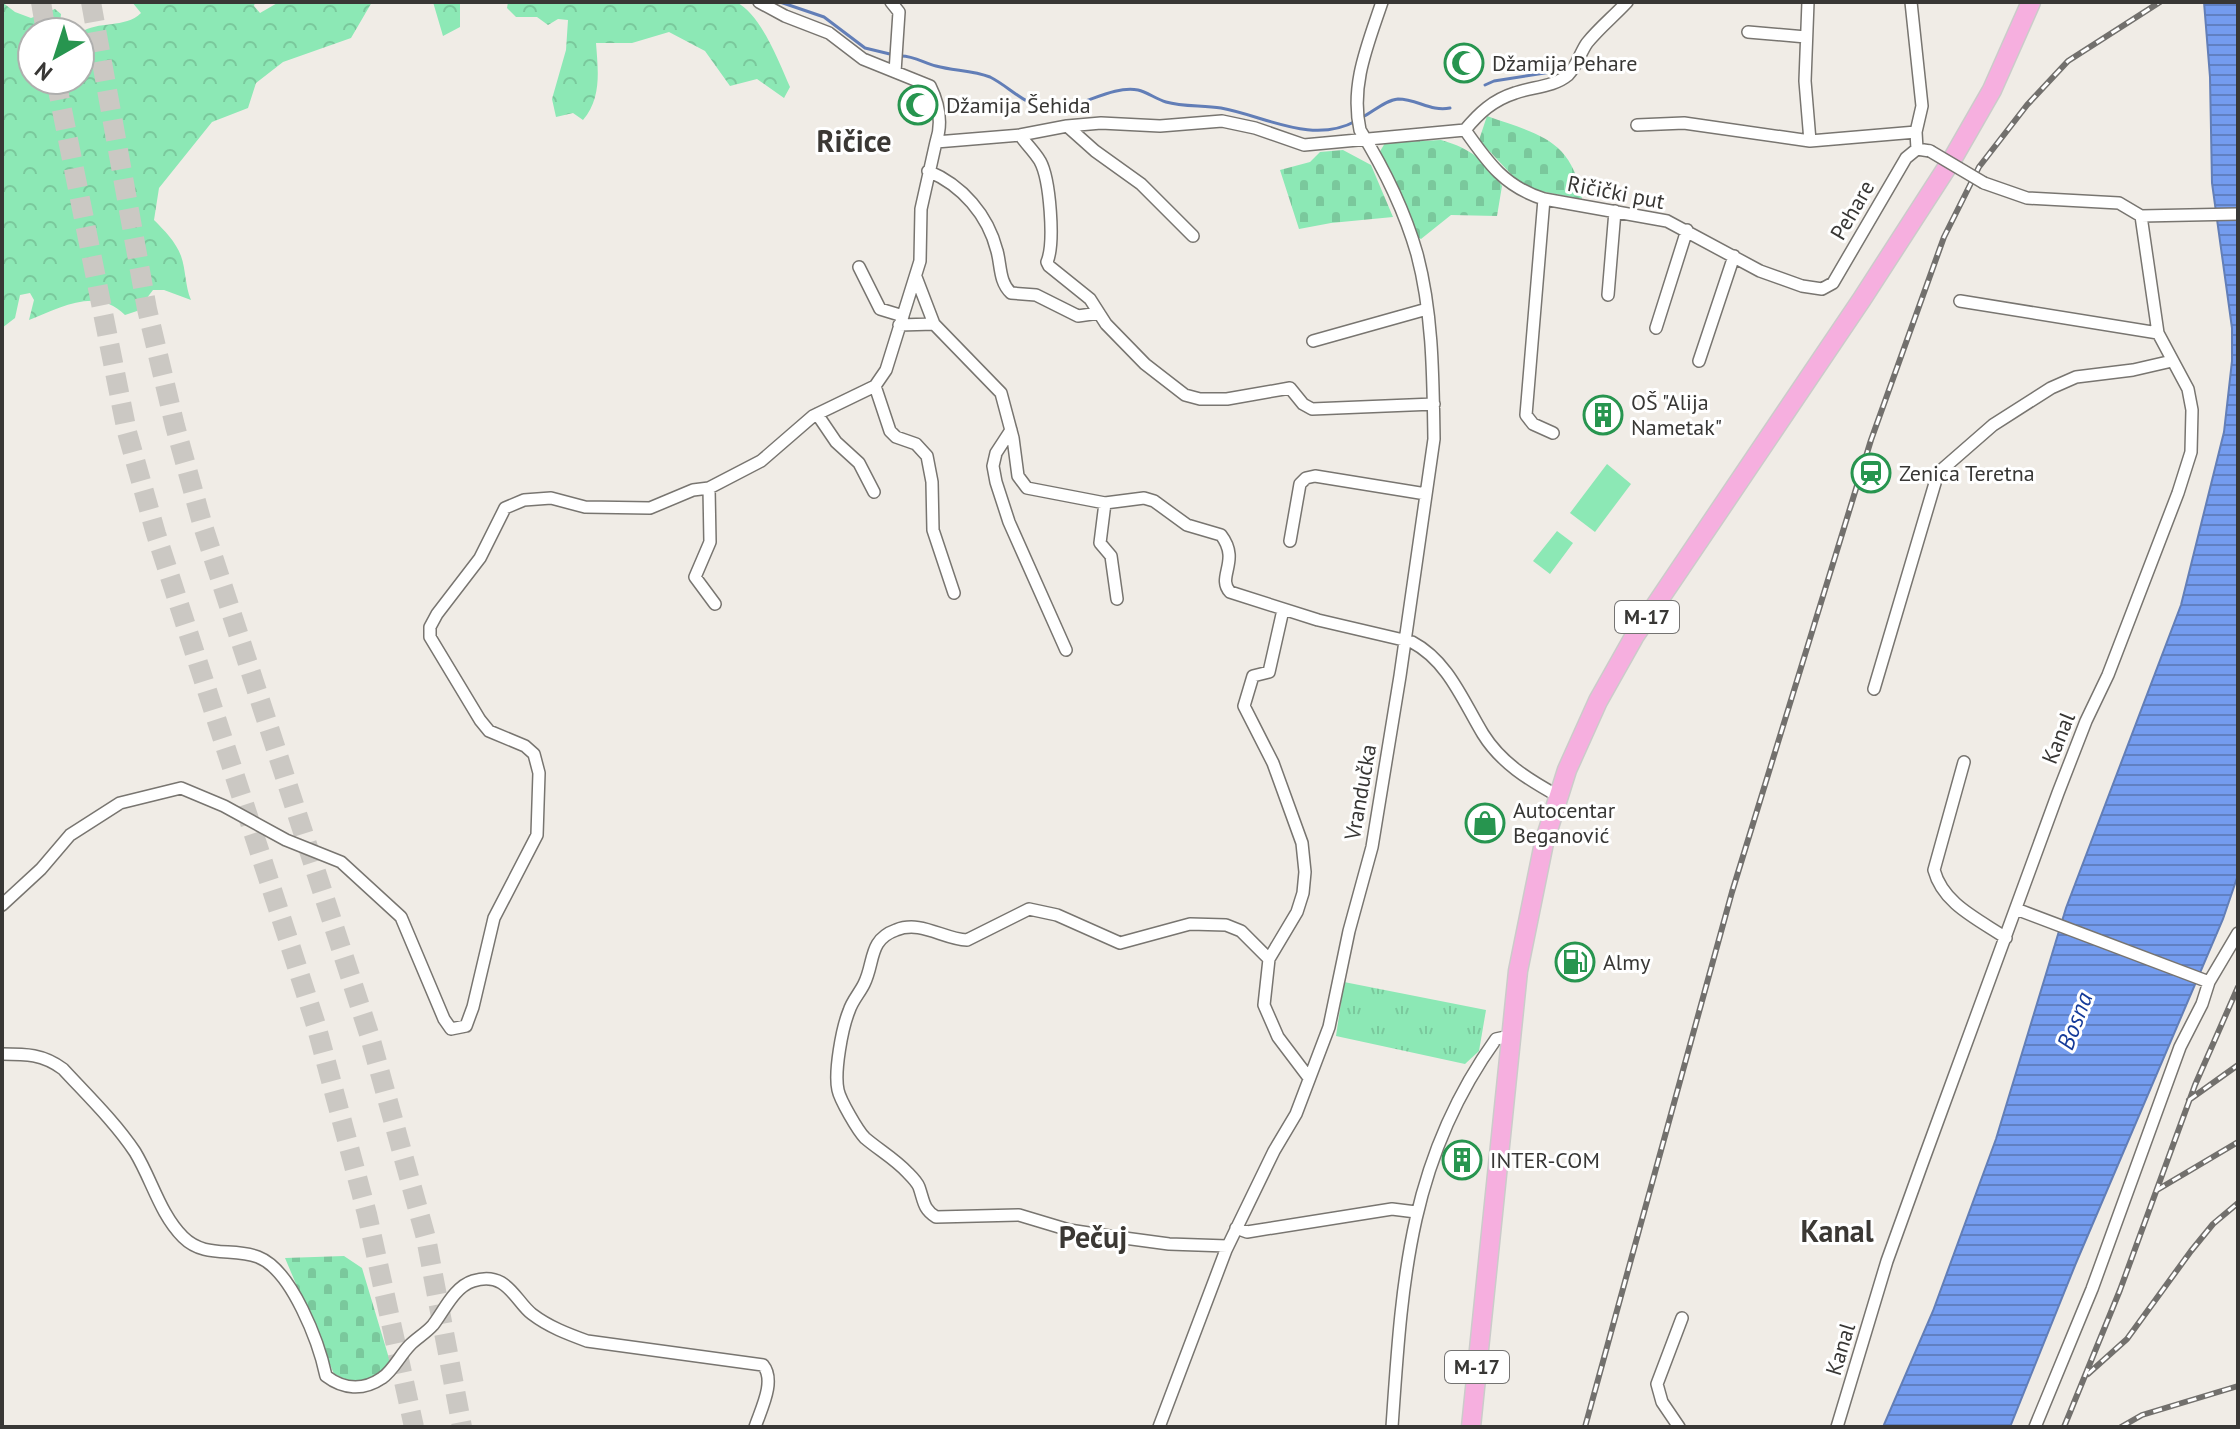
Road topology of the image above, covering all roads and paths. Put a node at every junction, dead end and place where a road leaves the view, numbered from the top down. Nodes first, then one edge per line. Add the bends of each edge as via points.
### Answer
1 (759, 2) edge
2 (891, 2) edge
3 (1382, 2) edge
4 (1627, 2) edge
5 (1808, 2) edge
6 (1911, 2) edge
7 (2031, 2) edge
8 (1748, 32) dead end
9 (1806, 37) junction
10 (895, 72) junction
11 (1637, 125) dead end
12 (1067, 126) junction
13 (1465, 130) junction
14 (1916, 132) junction
15 (1020, 135) junction
16 (1366, 139) junction
17 (1810, 141) junction
18 (936, 142) junction
19 (1917, 149) junction
20 (928, 171) junction
21 (1544, 199) junction
22 (1615, 211) junction
23 (2238, 214) edge
24 (2141, 216) junction
25 (1687, 230) junction
26 (1193, 236) dead end
27 (1734, 256) junction
28 (859, 267) dead end
29 (916, 277) junction
30 (1822, 289) joint
31 (1608, 295) dead end
32 (1960, 301) dead end
33 (1427, 309) junction
34 (1099, 313) junction
35 (901, 320) junction
36 (934, 324) junction
37 (1656, 328) dead end
38 (2158, 333) junction
39 (1313, 341) dead end
40 (1699, 361) dead end
41 (2172, 361) junction
42 (875, 386) junction
43 (1434, 404) junction
44 (817, 414) junction
45 (1011, 430) junction
46 (1553, 433) dead end
47 (709, 488) junction
48 (874, 492) dead end
49 (1426, 494) junction
50 (1105, 503) junction
51 (1290, 541) dead end
52 (954, 593) dead end
53 (1117, 599) dead end
54 (715, 604) dead end
55 (1283, 610) junction
56 (1404, 640) junction
57 (1066, 650) dead end
58 (1874, 689) dead end
59 (1964, 762) dead end
60 (1558, 796) junction
61 (2, 905) edge
62 (2016, 909) junction
63 (2238, 933) edge
64 (2006, 938) junction
65 (1269, 959) junction
66 (2206, 980) junction
67 (1510, 1036) junction
68 (2, 1054) edge
69 (1309, 1078) junction
70 (1416, 1212) junction
71 (1236, 1228) junction
72 (1227, 1246) junction
73 (1682, 1318) dead end
74 (755, 1427) edge
75 (1159, 1427) edge
76 (1392, 1427) edge
77 (1471, 1427) edge
78 (1679, 1427) edge
79 (1837, 1427) edge
80 (2035, 1427) edge

1 - 10 street via 829,33 863,59
2 - 10 street via 899,12
3 - 16 street, Vrandučka via 1358,77 1358,121
4 - 13 street via 1585,46 1566,77 1494,102
5 - 9 street
6 - 14 street via 1922,106
7 - 60 main road, M-17 via 1992,90 1953,158 1634,637 1598,701
8 - 9 street
9 - 17 street
10 - 18 street via 930,86 940,111
11 - 17 street via 1684,123
12 - 15 street
12 - 16 street via 1222,121 1304,145
12 - 26 street via 1141,184
13 - 16 street
13 - 21 street, Ričički put via 1515,189
14 - 17 street
14 - 19 street
15 - 18 street
15 - 34 street via 1046,177 1052,247 1047,262
16 - 33 street, Vrandučka via 1417,254
18 - 20 street
19 - 24 street, bridge via 2027,198 2119,203
19 - 30 street, Pehare via 1898,169 1833,283
20 - 29 street
20 - 34 street via 971,201 997,249 1011,293 1036,295 1078,316
21 - 22 street, Ričički put
21 - 46 street via 1526,415
22 - 25 street, Ričički put
22 - 31 street
23 - 24 street
24 - 38 street, Kanal
25 - 27 street, Ričički put
25 - 37 street
27 - 30 street, Ričički put via 1760,271
27 - 40 street
28 - 35 street via 880,309
29 - 35 street
29 - 36 street
32 - 38 street
33 - 39 street
33 - 43 street, Vrandučka
34 - 43 street via 1145,364 1185,395 1227,399 1290,388 1312,409
35 - 36 street
35 - 42 street via 886,370
36 - 45 street via 998,387
38 - 41 street, Kanal
41 - 58 street via 2076,377 2051,388 1993,425 1938,473
41 - 62 street, Kanal via 2188,389 2191,452
42 - 44 street
42 - 52 street via 890,431 924,449 927,456 933,530
43 - 49 street, Vrandučka
44 - 47 street via 761,461
44 - 48 street via 859,463
45 - 50 street via 1018,476 1027,488
45 - 57 street via 996,453 996,482
47 - 54 street via 710,542 695,577
47 - 61 street via 650,508 585,507 551,498 505,508 480,558 430,627 430,637 480,720 489,731 534,754 539,773 537,835 494,918 466,1026 451,1029 444,1019 401,917 341,862 181,788 120,803 70,835
49 - 51 street via 1306,478 1300,484
49 - 56 street, Vrandučka
50 - 53 street via 1100,543 1111,556
50 - 55 street via 1144,498 1187,525 1221,535 1231,553 1225,587
55 - 56 street
55 - 65 street via 1269,672 1253,676 1244,706 1273,763 1302,843 1305,872 1297,912
56 - 60 street via 1421,647 1443,669 1500,755
56 - 69 street, Vrandučka via 1372,847 1329,1027
59 - 64 street via 1934,870 1947,898
60 - 67 main road, M-17 via 1530,903
62 - 64 street, Kanal
62 - 66 street
63 - 66 street
64 - 79 street, Kanal via 1887,1261
65 - 69 street via 1264,1005 1269,1022
65 - 72 street via 1241,931 1226,925 1190,924 1120,943 1057,915 1029,909 967,940 920,927 898,929 875,946 865,983 846,1019 841,1048 841,1098 865,1137 919,1185 927,1211 936,1217 1019,1215 1102,1235
66 - 80 street via 2202,1004 2180,1047 2092,1289
67 - 70 street via 1496,1039 1462,1090 1435,1150
67 - 77 main road, M-17
68 - 74 street via 48,1058 63,1069 134,1152 185,1239 217,1253 259,1257 274,1267 309,1325 326,1376 337,1384 353,1389 382,1378 459,1290 474,1281 491,1280 509,1287 530,1313 587,1341 763,1365 768,1384
69 - 71 street, Vrandučka via 1296,1114
70 - 71 street via 1392,1209 1247,1232
70 - 76 street via 1401,1306
71 - 72 street, Vrandučka
72 - 75 street, Vrandučka
73 - 78 street via 1657,1384

